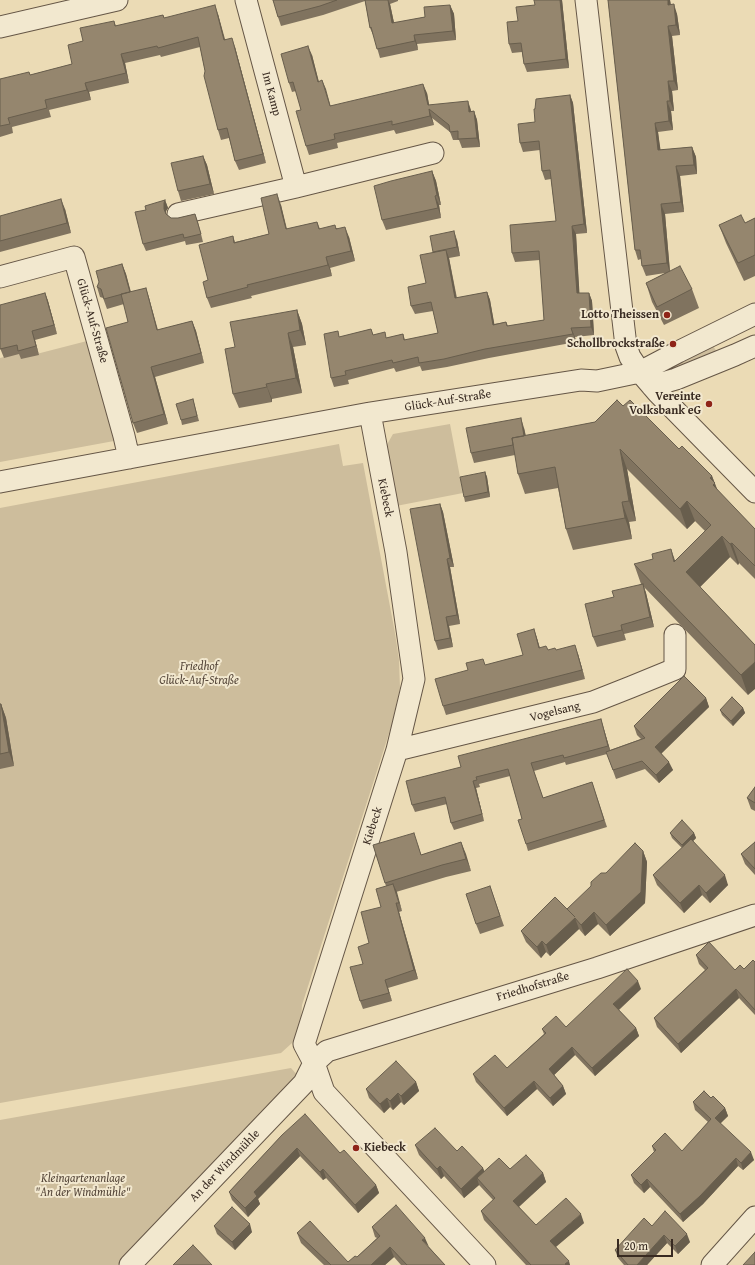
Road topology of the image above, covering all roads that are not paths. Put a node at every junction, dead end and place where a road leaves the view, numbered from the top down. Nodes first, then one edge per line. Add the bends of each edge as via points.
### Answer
1 (117, 0) edge
2 (246, 0) edge
3 (586, 0) edge
4 (0, 27) edge
5 (433, 153) dead end
6 (296, 187) junction
7 (178, 214) dead end
8 (0, 277) edge
9 (755, 314) edge
10 (755, 346) edge
11 (646, 379) junction
12 (370, 414) junction
13 (129, 458) junction
14 (0, 482) edge
15 (755, 492) edge
16 (675, 635) dead end
17 (397, 750) junction
18 (755, 915) edge
19 (314, 1063) junction
20 (755, 1217) edge
21 (130, 1265) edge
22 (485, 1265) edge
23 (712, 1265) edge

1 - 4 street
2 - 6 street, Im Kamp
3 - 11 street via 626,346 630,357
5 - 6 street
6 - 7 street
8 - 13 street, Glück-Auf-Straße via 74,257
9 - 11 street, Glück-Auf-Straße
10 - 11 street, Glück-Auf-Straße via 676,379
11 - 12 street, Glück-Auf-Straße via 597,382 581,380
11 - 15 street
12 - 13 street, Glück-Auf-Straße
12 - 17 street, Kiebeck via 396,552 414,679
13 - 14 street, Glück-Auf-Straße
16 - 17 street, Vogelsang via 675,669 593,702
17 - 19 street, Kiebeck via 304,1044
18 - 19 street, Friedhofstraße via 597,968 327,1051
19 - 21 street, An der Windmühle via 304,1083
19 - 22 street, Kiebeck via 324,1092
20 - 23 street

